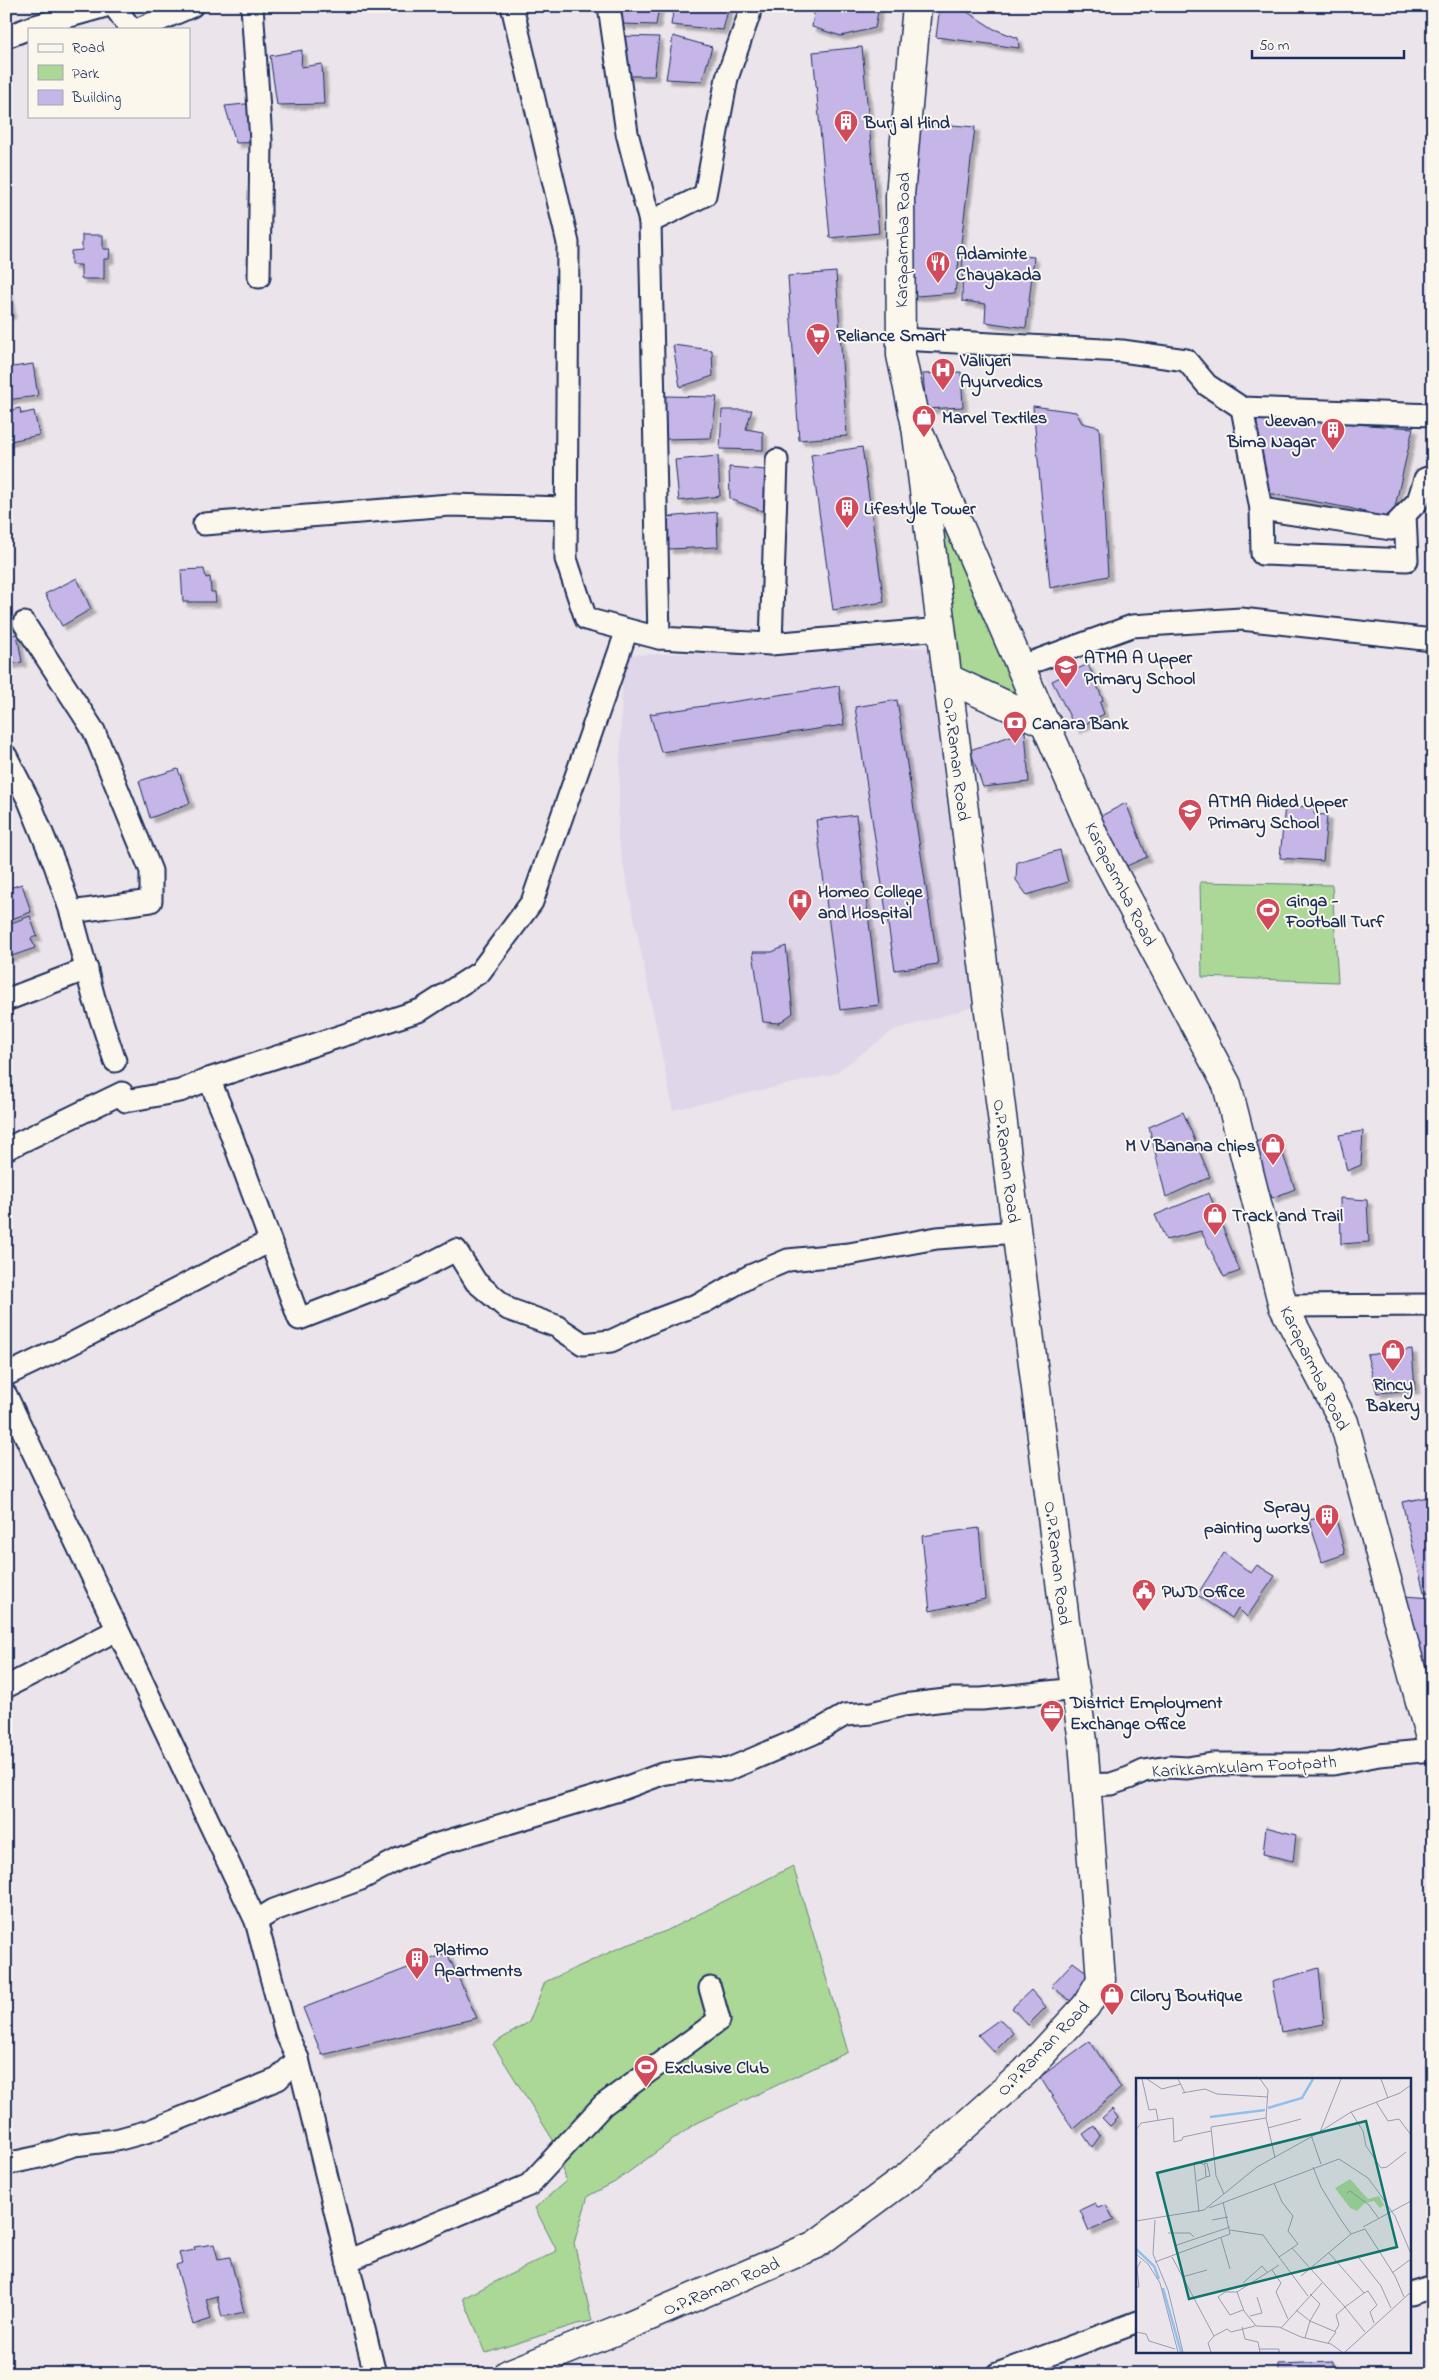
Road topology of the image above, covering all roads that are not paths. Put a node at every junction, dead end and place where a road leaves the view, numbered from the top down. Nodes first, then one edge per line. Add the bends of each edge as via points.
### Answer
1 (106, 6) edge
2 (114, 6) edge
3 (192, 6) edge
4 (252, 6) edge
5 (512, 6) edge
6 (609, 6) edge
7 (750, 6) edge
8 (917, 6) edge
9 (30, 28) edge
10 (130, 28) edge
11 (141, 28) edge
12 (28, 29) edge
13 (6, 37) edge
14 (650, 222) junction
15 (258, 277) dead end
16 (901, 339) junction
17 (1242, 408) junction
18 (1433, 415) edge
19 (916, 426) junction
20 (777, 460) dead end
21 (1433, 476) edge
22 (566, 508) junction
23 (1261, 509) junction
24 (1405, 514) junction
25 (204, 524) dead end
26 (24, 623) dead end
27 (941, 629) junction
28 (627, 630) junction
29 (659, 638) junction
30 (1433, 640) edge
31 (771, 644) junction
32 (1022, 666) junction
33 (948, 678) junction
34 (1047, 724) junction
35 (6, 756) edge
36 (71, 912) junction
37 (87, 969) junction
38 (6, 1000) edge
39 (115, 1061) dead end
40 (209, 1079) junction
41 (6, 1149) edge
42 (1016, 1232) junction
43 (270, 1242) junction
44 (1433, 1305) edge
45 (1283, 1306) junction
46 (6, 1375) edge
47 (6, 1395) edge
48 (117, 1630) junction
49 (6, 1687) edge
50 (1076, 1689) junction
51 (1433, 1749) edge
52 (1086, 1785) junction
53 (256, 1921) junction
54 (710, 1988) dead end
55 (298, 2059) junction
56 (6, 2164) edge
57 (347, 2261) junction
58 (1433, 2287) edge
59 (1412, 2293) edge
60 (1136, 2323) edge
61 (375, 2374) edge
62 (508, 2374) edge
63 (997, 2374) edge

1 - 9 street
2 - 10 street
3 - 11 street
4 - 15 street via 262,141
5 - 22 street via 568,243
6 - 14 street via 627,132
7 - 14 street via 750,15 727,78 705,195
8 - 16 street, Karaparmba Road via 900,195
12 - 13 street
14 - 29 street
16 - 17 street via 1122,351 1186,360 1207,385
16 - 19 street, Karaparmba Road via 901,355
17 - 18 street
17 - 23 street
19 - 27 street, O.P.Raman Road
19 - 32 street, Karaparmba Road
20 - 31 street
21 - 24 street via 1425,479 1418,501
22 - 25 street via 450,505
22 - 28 street via 566,559 586,619
23 - 24 street via 1391,529
23 - 24 street via 1262,554 1407,560
26 - 36 street via 94,731 151,872 150,901
27 - 31 street
27 - 33 street, O.P.Raman Road
28 - 29 street
28 - 40 street via 532,902 480,972 421,1010
29 - 31 street
30 - 32 street via 1242,620 1132,626
32 - 34 street, Karaparmba Road
33 - 34 street
33 - 42 street, O.P.Raman Road
34 - 45 street, Karaparmba Road via 1094,836 1227,1084
35 - 36 street via 29,801
36 - 37 street
37 - 38 street
37 - 39 street
40 - 41 street via 180,1091 126,1101 122,1093
40 - 43 street
42 - 43 street via 937,1238 849,1254 788,1260 750,1276 704,1302 611,1341 583,1344 556,1326 508,1309 476,1282 456,1250 392,1283 299,1319
42 - 50 street, O.P.Raman Road
43 - 46 street
44 - 45 street
45 - 51 street, Karaparmba Road via 1344,1422
47 - 48 street
48 - 49 street
48 - 53 street
50 - 52 street, O.P.Raman Road
50 - 53 street via 954,1699 845,1715 814,1733 727,1770 698,1768 662,1774 438,1844 361,1878 274,1910
51 - 52 street, Karikkamkulam Footpath via 1333,1764 1169,1767 1144,1771 1111,1784
52 - 62 street, O.P.Raman Road via 1101,1980 1086,2006 1025,2072 907,2177 815,2245
53 - 55 street via 286,2033
54 - 57 street via 719,2020 603,2105 528,2185
55 - 56 street via 278,2079 150,2131 116,2140 74,2145
55 - 57 street
57 - 61 street
58 - 59 street
60 - 63 street

